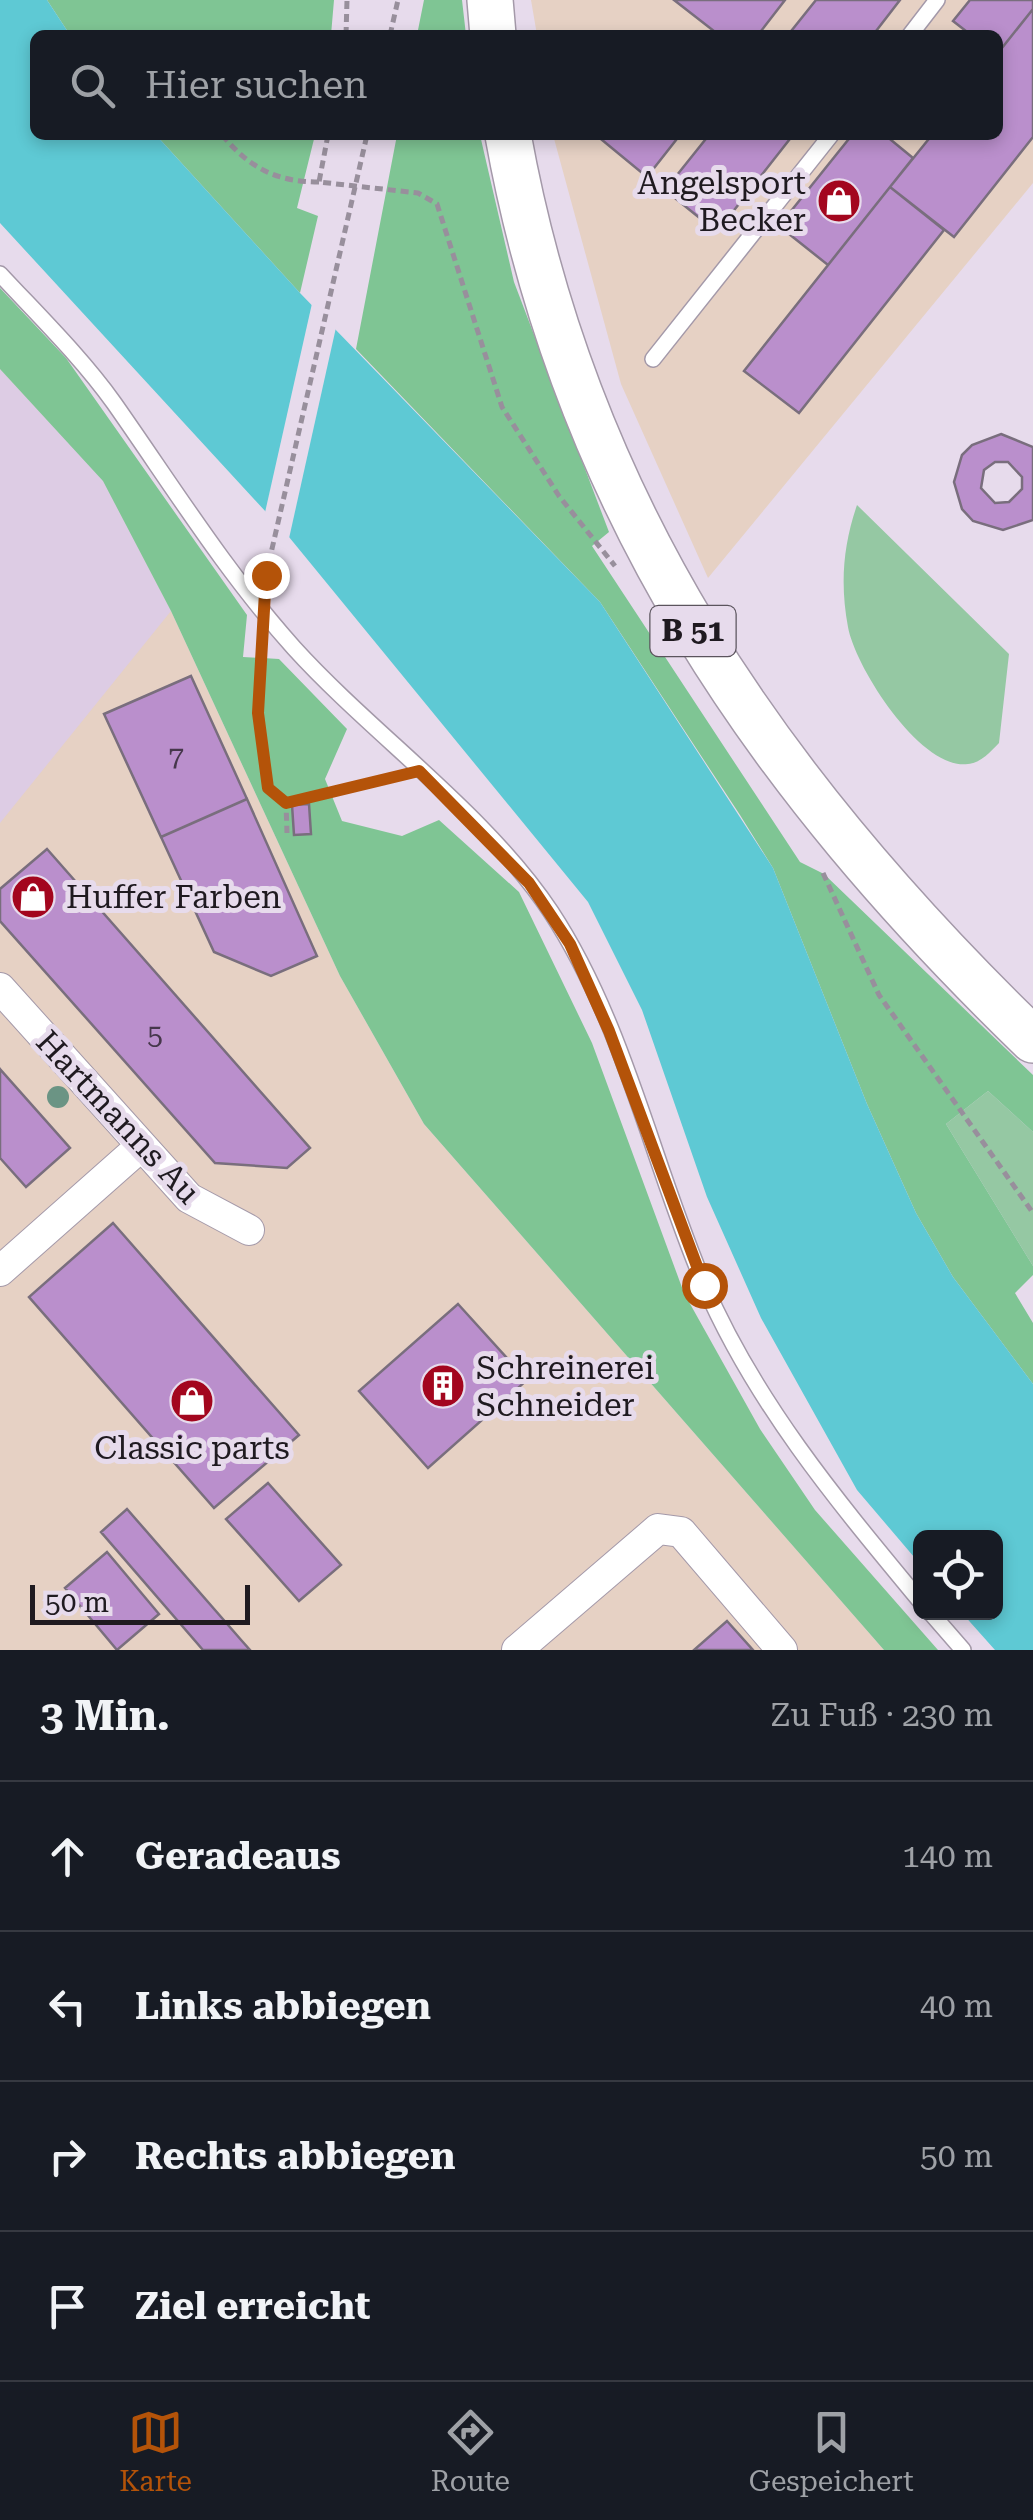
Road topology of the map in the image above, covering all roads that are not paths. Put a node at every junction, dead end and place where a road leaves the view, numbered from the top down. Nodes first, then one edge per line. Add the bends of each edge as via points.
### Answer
1 (490, 0) edge
2 (937, 0) edge
3 (493, 30) edge
4 (914, 30) edge
5 (509, 140) edge
6 (827, 140) edge
7 (0, 274) edge
8 (653, 360) dead end
9 (0, 988) edge
10 (1033, 1040) edge
11 (140, 1148) junction
12 (249, 1230) dead end
13 (0, 1271) edge
14 (913, 1593) edge
15 (937, 1620) edge
16 (517, 1650) edge
17 (782, 1650) edge
18 (963, 1650) edge

1 - 3 main road
2 - 4 lane
5 - 10 main road, B 51 via 562,349 623,497 686,620 822,811
6 - 8 lane
7 - 14 lane via 112,400 212,550 283,635 499,850 550,912 609,1031 704,1285 740,1357 834,1498
9 - 11 street, Hartmanns Au
11 - 12 street, Hartmanns Au via 188,1198
11 - 13 street
15 - 18 lane
16 - 17 street via 646,1537 669,1529 680,1532

